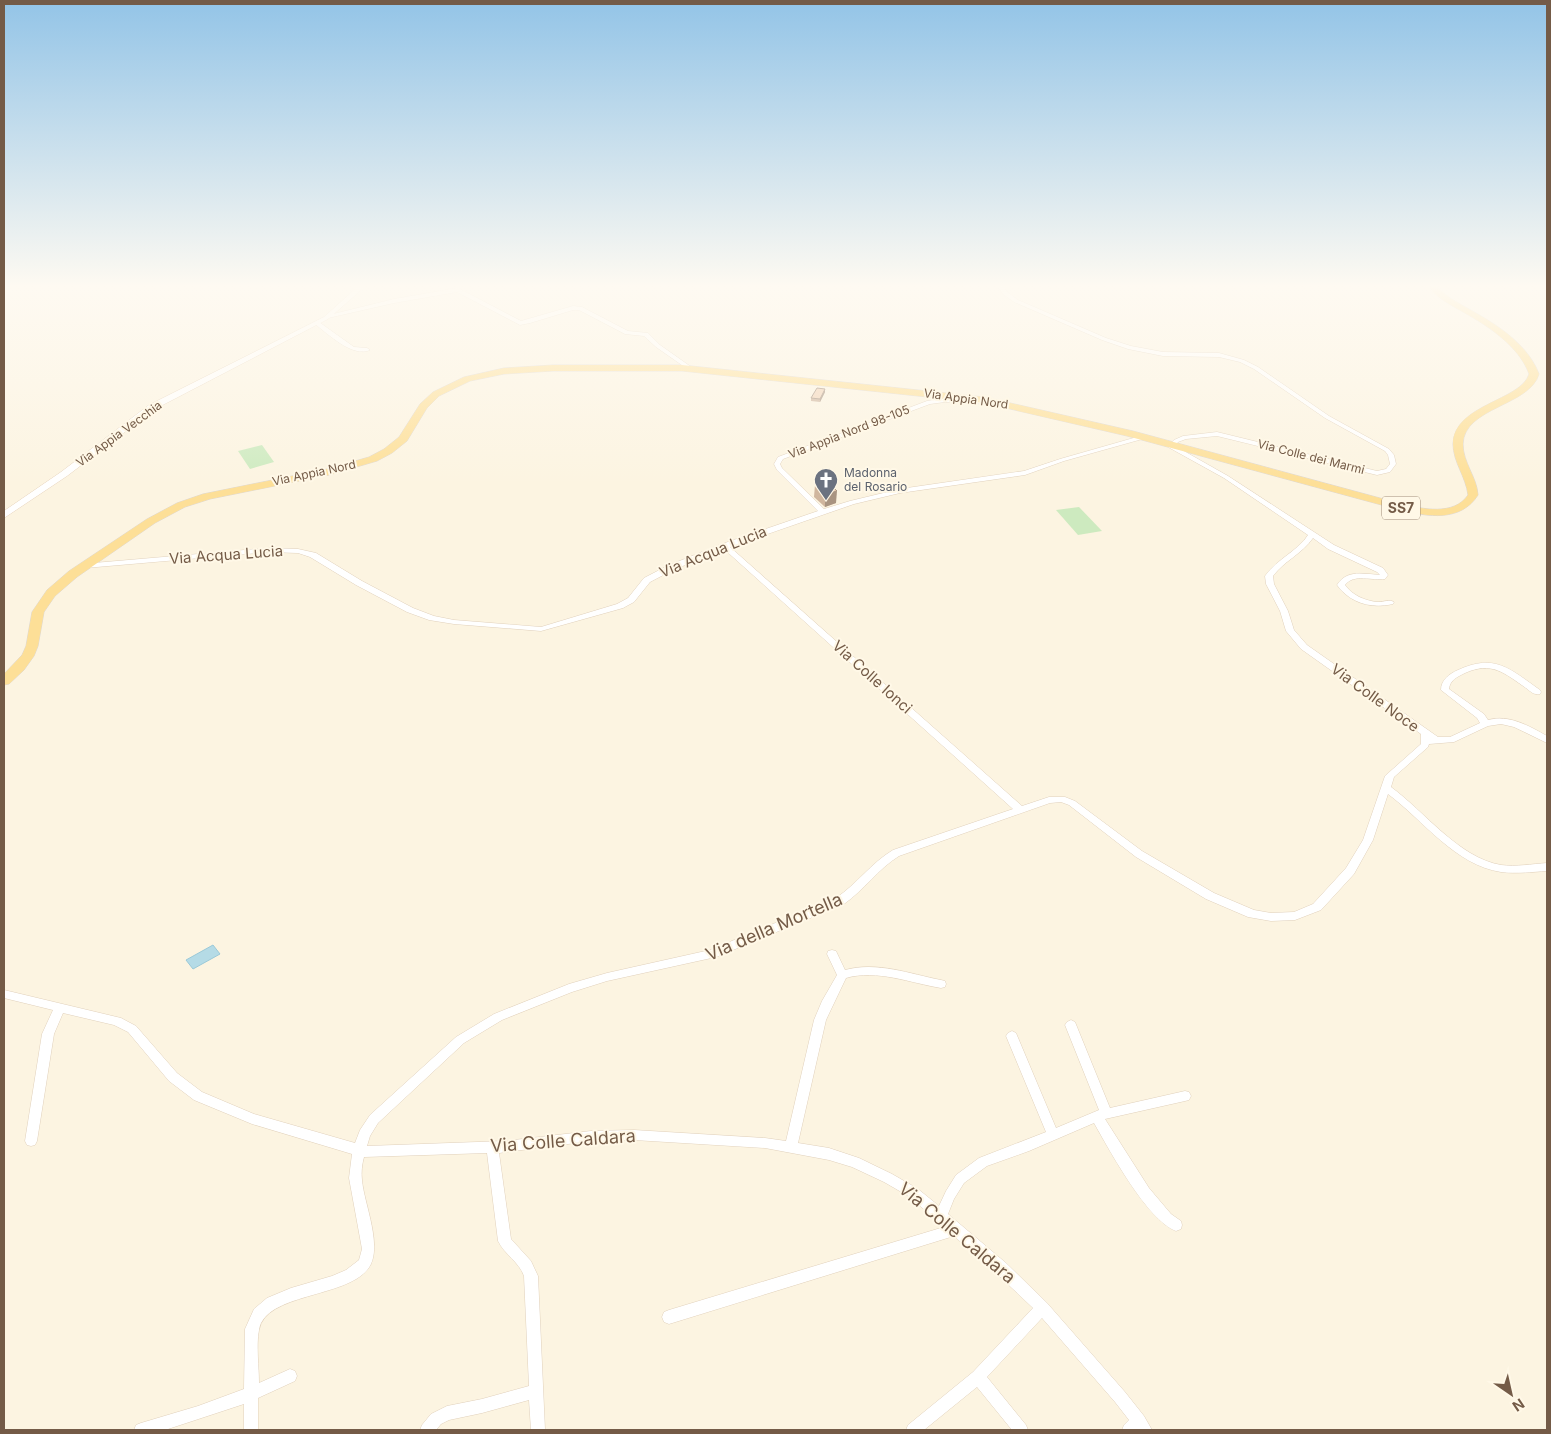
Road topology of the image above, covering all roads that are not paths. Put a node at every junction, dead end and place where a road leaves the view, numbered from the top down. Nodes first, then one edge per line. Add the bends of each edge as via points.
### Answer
1 (261, 351) edge
2 (665, 351) edge
3 (1149, 351) edge
4 (1519, 351) edge
5 (692, 369) junction
6 (990, 402) junction
7 (1034, 410) joint
8 (1129, 433) junction
9 (1144, 438) junction
10 (1124, 444) junction
11 (1172, 445) junction
12 (823, 512) junction
13 (4, 515) edge
14 (1312, 534) junction
15 (725, 546) junction
16 (85, 566) junction
17 (1390, 602) dead end
18 (4, 681) edge
19 (1537, 692) dead end
20 (1485, 724) junction
21 (1429, 739) junction
22 (1547, 740) edge
23 (1386, 788) junction
24 (1019, 809) junction
25 (1547, 867) edge
26 (832, 954) dead end
27 (842, 975) junction
28 (941, 984) dead end
29 (4, 994) edge
30 (60, 1007) junction
31 (1071, 1025) dead end
32 (1012, 1036) dead end
33 (1185, 1096) dead end
34 (1102, 1114) junction
35 (1053, 1135) junction
36 (31, 1141) dead end
37 (492, 1147) junction
38 (791, 1147) junction
39 (358, 1150) junction
40 (941, 1216) junction
41 (1176, 1225) dead end
42 (957, 1229) junction
43 (1042, 1308) junction
44 (670, 1317) dead end
45 (290, 1376) dead end
46 (978, 1377) junction
47 (536, 1391) junction
48 (252, 1395) junction
49 (1137, 1427) edge
50 (141, 1430) edge
51 (252, 1430) edge
52 (427, 1430) edge
53 (538, 1430) edge
54 (913, 1430) edge
55 (1021, 1430) edge

1 - 13 main road, Via Appia Vecchia via 152,407
2 - 5 street
3 - 11 street, Via Colle dei Marmi via 1224,356 1244,362 1335,422 1387,450 1393,461 1388,470 1374,473 1214,434 1185,437
4 - 11 main road, SS7 via 1529,361 1534,374 1532,381 1475,417 1462,431 1459,452 1473,493 1467,504 1456,509 1438,512 1405,508
5 - 6 main road, Via Appia Nord / SS7
5 - 16 main road, Via Appia Nord / SS7 via 536,368 467,379 432,396 403,439 381,455 329,472 231,490 189,502 156,518
6 - 7 main road, Via Appia Nord / SS7
6 - 12 street, Via Appia Nord 98-105 via 931,401 779,460 779,469
7 - 8 main road, SS7
8 - 9 main road, SS7
8 - 10 street
9 - 10 street, Via Acqua Lucia
9 - 11 main road, SS7
10 - 12 street, Via Acqua Lucia via 1025,473 887,493
11 - 14 street via 1174,450 1226,477
12 - 15 street, Via Acqua Lucia
14 - 17 street via 1334,549 1384,573 1380,577 1349,577 1341,583 1344,590 1373,604
14 - 21 street, Via Colle Noce via 1308,542 1278,564 1268,578 1290,631 1302,645
15 - 16 street, Via Acqua Lucia via 654,576 623,605 537,630 459,623 423,615 368,588 315,556 298,551 269,550
15 - 24 street, Via Colle Ionci
16 - 18 main road, Via Appia Nord / SS7 via 44,600 37,614 30,652 22,665
19 - 20 street via 1493,663 1484,663 1456,674 1447,681 1445,690 1479,714
20 - 21 street via 1451,740
20 - 22 street via 1507,721
21 - 23 street, Via Colle Noce via 1423,748 1392,773
23 - 24 street, Via della Mortella via 1365,846 1344,879 1312,910 1280,917 1247,913 1199,891 1139,854 1067,801 1049,800
23 - 25 street via 1480,861 1505,869
24 - 39 street, Via della Mortella via 896,853 877,865 840,902 736,946 690,960 590,982 489,1021 452,1046 374,1119
26 - 27 street
27 - 28 street via 872,971
27 - 38 street via 820,1020
29 - 30 street, Via Colle Caldara
30 - 36 street via 48,1034
30 - 39 street, Via Colle Caldara via 126,1025 144,1041 173,1078 210,1102 252,1119
31 - 34 street
32 - 35 street
33 - 34 street
34 - 35 street
34 - 41 street via 1120,1156 1162,1215
35 - 40 street via 969,1170 955,1186
37 - 38 street, Via Colle Caldara via 623,1135 729,1140
37 - 39 street, Via Colle Caldara via 384,1152
37 - 47 street via 505,1241 512,1252 527,1264 531,1276
38 - 40 street, Via Colle Caldara via 836,1156 868,1168 908,1189
39 - 48 street, Via della Mortella via 355,1178 369,1244 368,1257 363,1266 349,1275 278,1301 257,1315 252,1329
40 - 42 street, Via Colle Caldara
42 - 43 street, Via Colle Caldara
42 - 44 street
43 - 46 street
43 - 49 street, Via Colle Caldara via 1098,1371
45 - 48 street
46 - 54 street
46 - 55 street
47 - 52 street via 447,1413 432,1422
47 - 53 street
48 - 50 street
48 - 51 street, Via della Mortella

